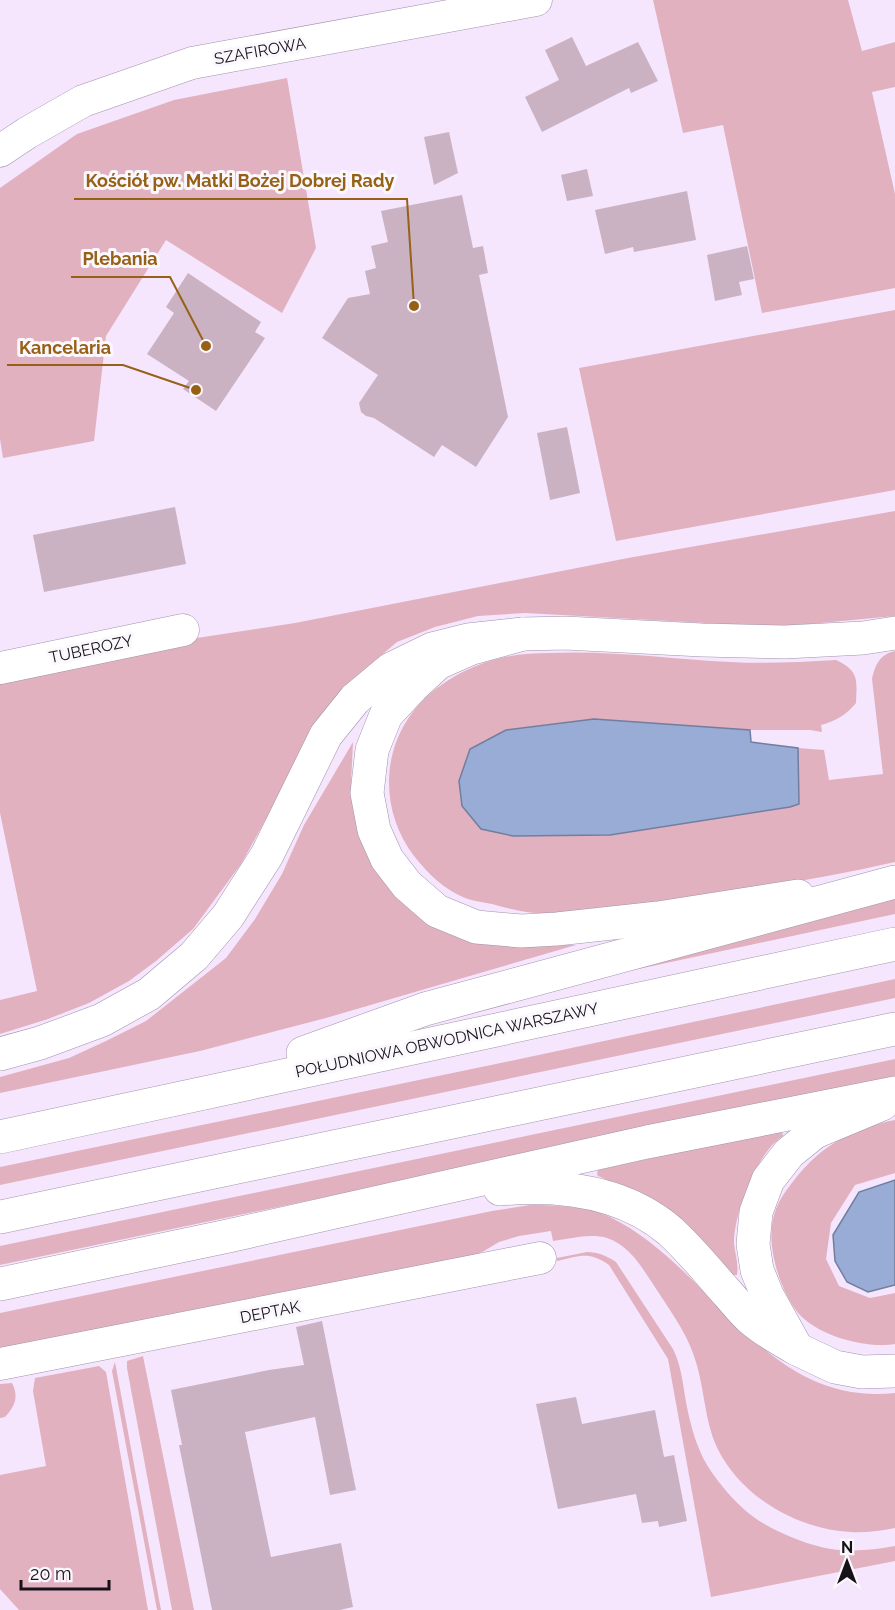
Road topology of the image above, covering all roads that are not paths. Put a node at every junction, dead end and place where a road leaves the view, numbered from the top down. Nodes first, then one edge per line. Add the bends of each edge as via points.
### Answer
1 (536, 0) edge
2 (0, 151) edge
3 (183, 630) dead end
4 (895, 633) edge
5 (523, 634) junction
6 (0, 668) edge
7 (895, 881) edge
8 (895, 944) edge
9 (895, 1029) edge
10 (0, 1054) edge
11 (895, 1093) edge
12 (180, 1097) junction
13 (895, 1098) edge
14 (0, 1137) edge
15 (406, 1196) junction
16 (0, 1217) edge
17 (540, 1258) dead end
18 (0, 1284) edge
19 (797, 1349) junction
20 (0, 1364) edge
21 (895, 1371) edge

1 - 2 street, SZAFIROWA via 192,63 82,101
3 - 6 street, TUBEROZY
4 - 5 main road via 785,642
5 - 7 main road via 472,648 438,663 386,715 372,750 367,793 374,830 400,877 437,911 476,927 557,929 658,918
5 - 10 main road via 468,640 432,649 391,669 355,699 326,735 267,855 228,916 194,956 148,994 102,1020
7 - 12 main road via 425,1009
8 - 12 main road, POŁUDNIOWA OBWODNICA WARSZAWY
9 - 16 main road
11 - 15 main road via 647,1142
12 - 14 main road, POŁUDNIOWA OBWODNICA WARSZAWY
13 - 19 main road via 815,1132 789,1154 768,1180 756,1212 753,1244 757,1270
15 - 18 main road
15 - 19 main road via 524,1187 569,1190 627,1203 669,1231 749,1318
17 - 20 street, DEPTAK
19 - 21 main road via 835,1367 862,1372

